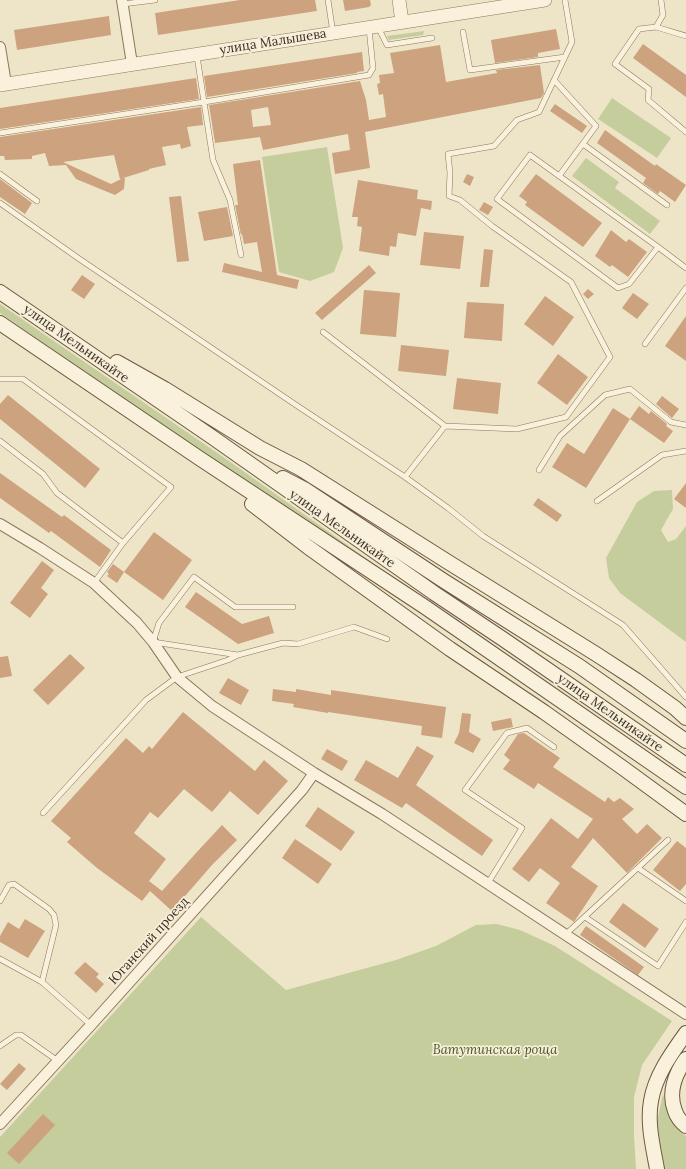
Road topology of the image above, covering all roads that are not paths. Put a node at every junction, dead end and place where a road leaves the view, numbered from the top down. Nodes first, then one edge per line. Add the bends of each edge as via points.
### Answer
1 (155, 0) edge
2 (328, 0) edge
3 (399, 0) edge
4 (546, 0) edge
5 (564, 0) edge
6 (661, 0) edge
7 (122, 2) edge
8 (402, 22) junction
9 (373, 27) junction
10 (656, 27) junction
11 (463, 32) dead end
12 (333, 33) junction
13 (686, 36) edge
14 (432, 38) dead end
15 (0, 47) edge
16 (196, 54) junction
17 (565, 57) junction
18 (132, 64) junction
19 (554, 80) junction
20 (3, 84) edge
21 (204, 102) junction
22 (686, 132) edge
23 (0, 133) edge
24 (583, 144) junction
25 (0, 174) edge
26 (559, 176) junction
27 (37, 201) dead end
28 (0, 203) edge
29 (667, 205) dead end
30 (658, 247) junction
31 (241, 254) dead end
32 (686, 268) edge
33 (686, 288) edge
34 (0, 292) edge
35 (0, 323) edge
36 (323, 332) dead end
37 (71, 340) junction
38 (645, 344) dead end
39 (0, 379) edge
40 (445, 426) junction
41 (686, 426) edge
42 (212, 437) junction
43 (0, 441) edge
44 (686, 451) edge
45 (199, 458) junction
46 (540, 470) dead end
47 (405, 477) junction
48 (597, 501) dead end
49 (0, 524) edge
50 (123, 543) junction
51 (94, 583) junction
52 (292, 607) dead end
53 (387, 639) dead end
54 (153, 642) junction
55 (238, 655) junction
56 (177, 677) junction
57 (686, 698) edge
58 (686, 718) edge
59 (686, 741) edge
60 (554, 747) dead end
61 (686, 765) edge
62 (314, 773) junction
63 (686, 787) edge
64 (43, 812) dead end
65 (686, 814) edge
66 (668, 840) dead end
67 (638, 868) junction
68 (488, 883) junction
69 (0, 901) edge
70 (686, 901) edge
71 (585, 917) junction
72 (686, 922) edge
73 (566, 934) junction
74 (0, 960) edge
75 (42, 982) junction
76 (686, 1014) edge
77 (91, 1026) junction
78 (686, 1033) edge
79 (0, 1046) edge
80 (686, 1059) edge
81 (58, 1061) junction
82 (0, 1124) edge
83 (686, 1126) edge
84 (657, 1169) edge

1 - 7 lane
2 - 12 lane
3 - 8 street
4 - 8 street, улица Малышева
5 - 17 lane via 572,42
6 - 10 lane via 663,15
7 - 18 street
8 - 9 street, улица Малышева
9 - 12 street, улица Малышева
9 - 14 lane via 387,45
9 - 21 lane via 373,68 369,76
10 - 13 lane
10 - 22 lane via 639,29 615,64 649,89 648,100
11 - 17 lane via 470,70
12 - 16 street, улица Малышева
15 - 20 street
16 - 18 street, улица Малышева
16 - 21 lane
17 - 19 lane
18 - 20 street, улица Малышева
19 - 24 lane via 596,126
19 - 40 lane via 539,112 517,120 494,146 448,154 449,196 460,200 571,282 610,357 566,417 517,429
21 - 23 lane
21 - 31 lane via 213,160 230,200
24 - 26 lane
24 - 29 lane
25 - 27 lane
26 - 30 lane
26 - 30 lane via 530,154 497,199 618,288 629,284
28 - 47 lane via 299,408
30 - 32 lane
33 - 38 lane
34 - 37 main road, улица Мельникайте
35 - 45 main road, улица Мельникайте
36 - 40 lane
37 - 42 main road, улица Мельникайте
37 - 58 main road via 110,358 260,448 301,469 636,680
39 - 50 lane via 23,379 171,487
40 - 47 lane
41 - 46 lane via 671,422 630,389 605,395 560,436
42 - 59 main road via 306,490 579,666
42 - 61 main road, улица Мельникайте
43 - 50 lane via 43,474 57,493
44 - 48 lane via 662,455
45 - 63 main road, улица Мельникайте via 425,607
45 - 65 main road via 231,487 308,547
47 - 57 lane via 483,536 623,625
49 - 51 street
50 - 51 lane
51 - 54 street via 137,623
52 - 54 lane via 235,607 194,577 159,622
53 - 55 lane via 354,627 298,644 283,643
54 - 55 lane
54 - 56 street
55 - 56 lane
56 - 62 street via 212,706
56 - 64 lane via 146,700
60 - 68 lane via 527,728 507,733 465,790 522,828
62 - 68 street
62 - 77 street, Юганский проезд via 302,790
66 - 67 lane
67 - 70 lane
67 - 71 lane
68 - 73 street
69 - 75 lane via 9,885 14,884 54,915 56,925
71 - 72 lane via 658,966
71 - 73 lane
73 - 76 street
74 - 75 lane
75 - 77 lane
77 - 81 street, Юганский проезд
78 - 84 main road via 666,1062 651,1102 650,1126
79 - 81 lane via 16,1035 21,1035
80 - 83 main road via 676,1075 672,1097 677,1116
81 - 82 street, Юганский проезд

